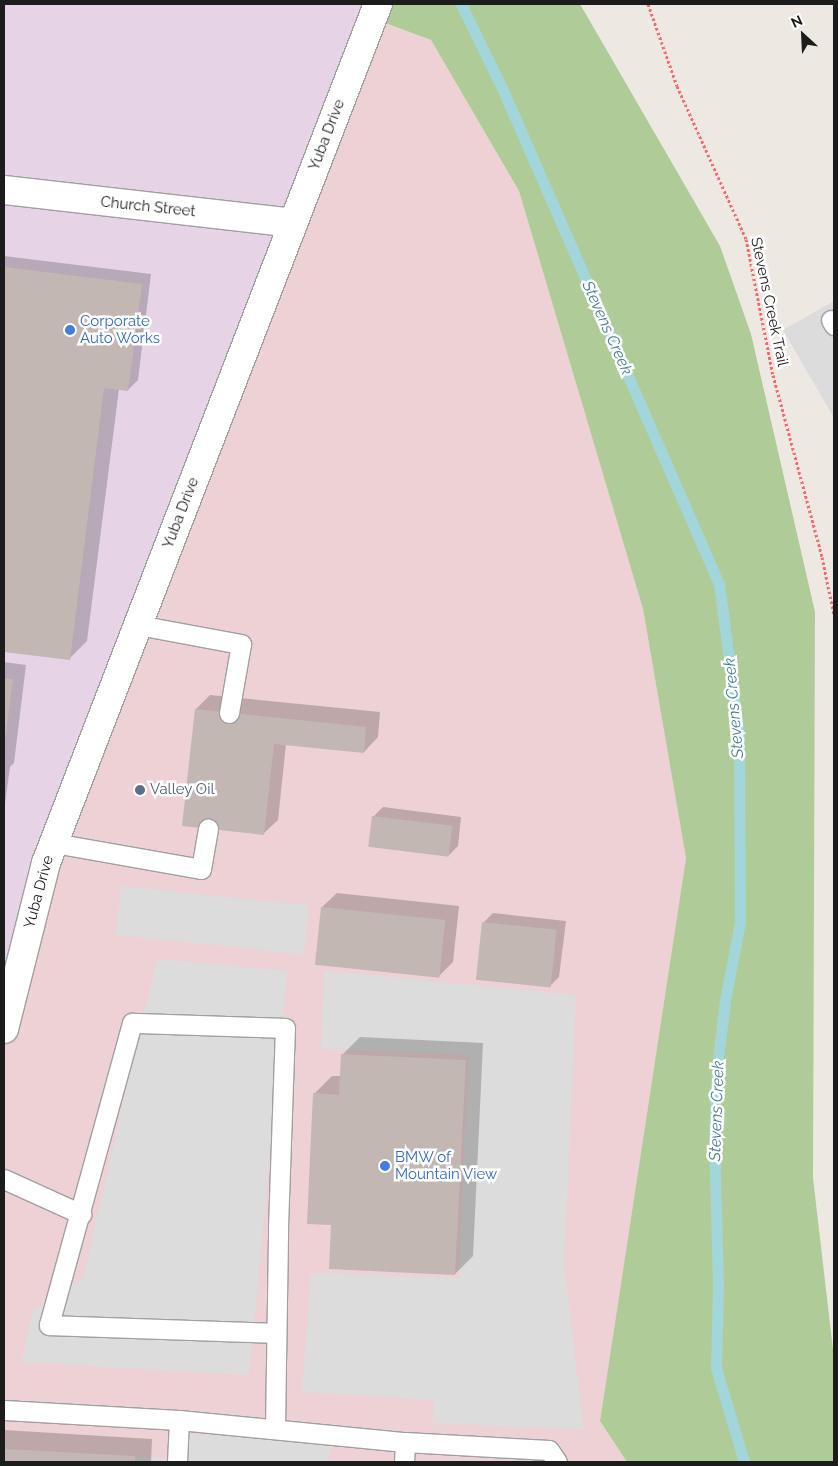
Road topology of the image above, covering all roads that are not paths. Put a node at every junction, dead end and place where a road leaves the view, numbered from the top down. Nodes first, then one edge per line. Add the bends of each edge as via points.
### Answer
1 (378, 4) edge
2 (4, 190) edge
3 (293, 223) junction
4 (138, 625) junction
5 (229, 713) dead end
6 (208, 829) dead end
7 (54, 843) junction
8 (4, 1029) edge
9 (4, 1179) edge
10 (81, 1214) junction
11 (276, 1333) junction
12 (4, 1410) edge
13 (179, 1420) junction
14 (275, 1427) junction
15 (405, 1442) junction
16 (177, 1462) edge
17 (404, 1462) edge
18 (557, 1462) edge

1 - 3 street, Yuba Drive
2 - 3 street, Church Street
3 - 4 street, Yuba Drive
4 - 5 lane via 241,644
4 - 7 street, Yuba Drive
6 - 7 lane via 201,869
7 - 8 street, Yuba Drive
9 - 10 lane
10 - 11 lane via 49,1325
10 - 11 lane via 132,1023 285,1028
11 - 14 lane
12 - 13 lane
13 - 14 lane
13 - 16 lane
14 - 15 lane
15 - 17 lane
15 - 18 lane via 548,1450

